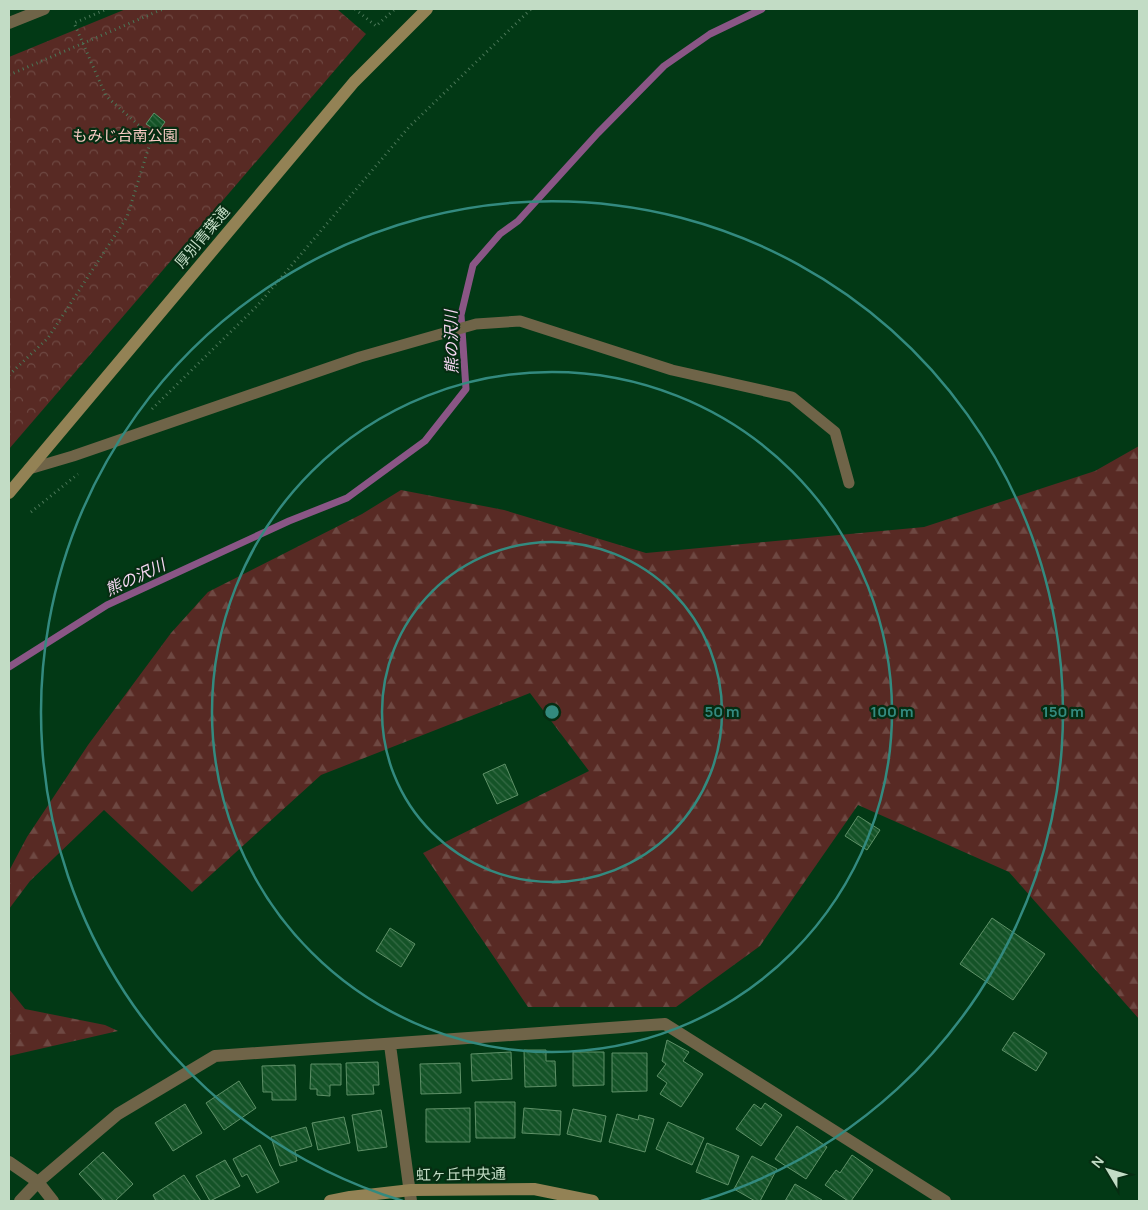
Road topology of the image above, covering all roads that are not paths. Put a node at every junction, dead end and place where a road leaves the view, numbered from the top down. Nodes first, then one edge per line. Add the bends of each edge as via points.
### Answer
1 (44, 9) edge
2 (427, 9) edge
3 (9, 23) edge
4 (29, 469) junction
5 (849, 483) dead end
6 (9, 493) edge
7 (390, 1045) junction
8 (9, 1162) edge
9 (38, 1182) junction
10 (411, 1196) edge
11 (20, 1201) edge
12 (54, 1201) edge
13 (330, 1201) edge
14 (593, 1201) edge
15 (945, 1201) edge

1 - 3 street
2 - 4 street, 厚別青葉通 via 354,82
4 - 5 lane via 360,357 476,324 520,321 672,370 792,397 835,432
4 - 6 street, 厚別青葉通
7 - 9 street via 215,1056 118,1114
7 - 10 street
7 - 15 street via 665,1024
8 - 9 street
9 - 11 street
9 - 12 street
10 - 13 street, 虹ヶ丘中央通 via 350,1197
10 - 14 street, 虹ヶ丘中央通 via 534,1189

